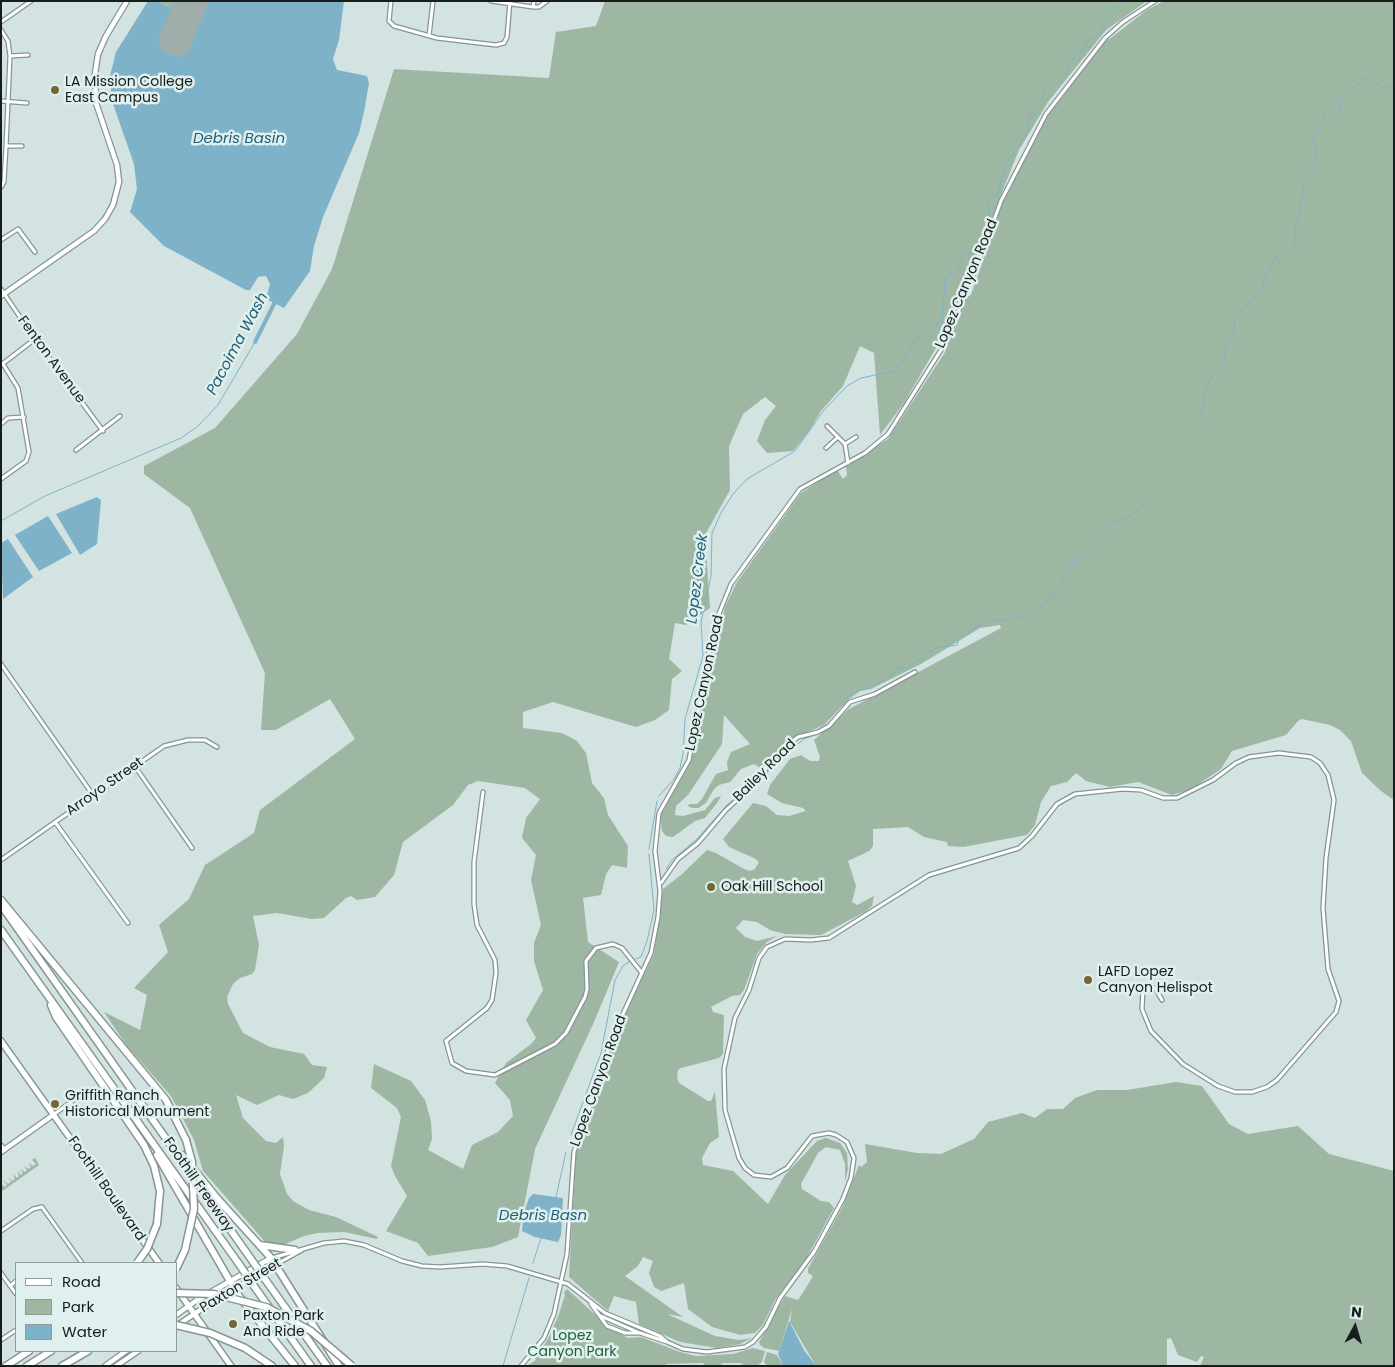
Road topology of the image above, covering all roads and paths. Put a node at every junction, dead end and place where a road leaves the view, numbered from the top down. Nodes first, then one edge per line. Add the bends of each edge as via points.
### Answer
1 (31, 1) edge
2 (127, 1) edge
3 (391, 1) edge
4 (433, 1) edge
5 (491, 1) edge
6 (534, 1) edge
7 (546, 1) edge
8 (1155, 1) edge
9 (510, 2) edge
10 (533, 7) junction
11 (1, 22) edge
12 (1, 30) edge
13 (429, 36) junction
14 (10, 56) junction
15 (28, 56) dead end
16 (1, 102) edge
17 (7, 102) junction
18 (27, 103) dead end
19 (6, 146) junction
20 (22, 146) dead end
21 (1, 147) edge
22 (2, 187) edge
23 (1, 240) edge
24 (36, 252) dead end
25 (2, 293) edge
26 (35, 339) junction
27 (2, 364) edge
28 (120, 416) dead end
29 (24, 417) junction
30 (1, 424) edge
31 (827, 426) dead end
32 (103, 430) junction
33 (856, 437) dead end
34 (837, 438) junction
35 (845, 444) junction
36 (826, 448) dead end
37 (76, 450) dead end
38 (848, 463) junction
39 (1, 478) edge
40 (1, 664) edge
41 (915, 672) dead end
42 (217, 747) dead end
43 (134, 765) junction
44 (482, 792) dead end
45 (93, 795) junction
46 (55, 822) junction
47 (192, 848) dead end
48 (1, 860) edge
49 (660, 884) junction
50 (1, 900) edge
51 (1, 905) edge
52 (128, 923) dead end
53 (1, 930) edge
54 (642, 974) junction
55 (49, 999) junction
56 (1162, 1000) dead end
57 (1, 1041) edge
58 (85, 1092) dead end
59 (53, 1115) junction
60 (153, 1120) junction
61 (142, 1128) junction
62 (2, 1149) edge
63 (1, 1231) edge
64 (260, 1244) junction
65 (307, 1248) junction
66 (296, 1250) junction
67 (271, 1258) junction
68 (81, 1262) edge
69 (138, 1262) edge
70 (157, 1262) edge
71 (178, 1265) edge
72 (275, 1266) junction
73 (1, 1272) edge
74 (230, 1281) junction
75 (15, 1282) edge
76 (562, 1282) junction
77 (10, 1286) junction
78 (235, 1290) junction
79 (178, 1291) edge
80 (15, 1293) edge
81 (178, 1294) edge
82 (591, 1303) junction
83 (189, 1306) junction
84 (178, 1314) edge
85 (194, 1314) junction
86 (600, 1316) junction
87 (178, 1325) edge
88 (178, 1326) edge
89 (15, 1331) edge
90 (640, 1333) junction
91 (1, 1340) edge
92 (667, 1342) junction
93 (23, 1352) edge
94 (27, 1352) edge
95 (49, 1352) edge
96 (86, 1352) edge
97 (125, 1352) edge
98 (137, 1352) edge
99 (65, 1364) edge
100 (5, 1366) edge
101 (27, 1366) edge
102 (105, 1366) edge
103 (116, 1366) edge
104 (231, 1366) edge
105 (272, 1366) edge
106 (295, 1366) edge
107 (310, 1366) edge
108 (326, 1366) edge
109 (339, 1366) edge
110 (352, 1366) edge
111 (521, 1366) edge

1 - 11 street
2 - 25 street via 106,36 94,74 96,103 118,165 119,182 113,204 94,231
3 - 13 street via 389,18 392,24
4 - 13 street
5 - 9 street
6 - 10 street
7 - 10 street via 540,7
8 - 38 street, Lopez Canyon Road via 1106,38 1051,106 1003,195 946,342 888,434
9 - 10 street
9 - 13 street via 504,43 496,45
12 - 14 street via 8,41
14 - 15 street
14 - 17 street
16 - 17 street
17 - 18 street
17 - 19 street
19 - 20 street
19 - 21 street
19 - 22 street
23 - 24 street via 18,229
25 - 26 street, Fenton Avenue
26 - 27 street
26 - 32 street, Fenton Avenue
27 - 29 street via 18,388
28 - 32 street
29 - 30 street via 8,418
29 - 39 street via 29,452 26,461
31 - 34 street
32 - 37 street
33 - 35 street
34 - 35 street
34 - 36 street
35 - 38 street
38 - 49 street, Lopez Canyon Road via 800,489 731,584 722,604 714,626 689,760 663,803 658,819 655,851
40 - 45 street
41 - 49 street, Bailey Road via 875,694 850,702 829,726 798,737 784,748 758,781 726,810 698,843 678,859
42 - 43 street, Arroyo Street via 205,740 188,740 164,746
43 - 45 street, Arroyo Street
43 - 47 street
44 - 54 street via 472,885 478,924 495,960 496,973 492,1000 487,1008 446,1041 455,1066 482,1075 502,1073 563,1037 586,993 586,961 596,948 612,944 622,948
45 - 46 street, Arroyo Street
46 - 48 street, Arroyo Street
46 - 52 street
49 - 54 street, Lopez Canyon Road via 654,943
50 - 71 highway, bridge via 166,1100 186,1140 192,1162 194,1209 185,1250
51 - 60 highway, Foothill Freeway
53 - 55 highway, Foothill Freeway
54 - 76 street, Lopez Canyon Road via 612,1038 574,1152
55 - 61 highway, Foothill Freeway
55 - 69 highway, bridge via 56,1016 144,1145 154,1166 160,1191 157,1224
56 - 92 street via 1152,987 1141,994 1144,1019 1150,1031 1183,1064 1218,1086 1235,1092 1252,1092 1277,1080 1336,1012 1339,1001 1328,969 1323,908 1334,800 1328,775 1311,757 1279,753 1249,757 1200,788 1177,798 1163,798 1142,790 1123,788 1075,794 1057,804 1019,848 928,875 829,938 784,939 767,947 759,958 749,990 735,1018 724,1069 725,1110 739,1158 754,1175 771,1177 787,1168 812,1136 829,1133 842,1138 853,1151 851,1178 814,1252 753,1342 734,1350 700,1352
57 - 59 main road, Foothill Boulevard
58 - 59 street
59 - 62 street
59 - 70 main road, Foothill Boulevard
60 - 64 highway via 167,1133 216,1197
60 - 108 highway, Foothill Freeway, bridge
61 - 74 highway
61 - 107 highway, Foothill Freeway, bridge
63 - 68 street via 33,1209 44,1209
64 - 66 highway
64 - 67 highway
65 - 66 street, Paxton Street
65 - 72 street, Paxton Street
65 - 76 street, Paxton Street via 329,1242 350,1242 417,1265 496,1264
66 - 67 street, Paxton Street
67 - 72 highway
67 - 74 street, Paxton Street
72 - 78 street, Paxton Street
72 - 109 highway
73 - 77 street
74 - 78 highway
74 - 83 street, Paxton Street
75 - 77 street
76 - 82 street, Paxton Street
76 - 111 street, Lopez Canyon Road via 546,1333
77 - 80 street
78 - 85 street, Paxton Street
78 - 106 highway
79 - 83 main road
81 - 110 highway, bridge via 214,1294 266,1307 311,1331
82 - 86 street
82 - 92 street
83 - 84 street, Paxton Street
83 - 85 main road
85 - 87 street, Paxton Street
85 - 104 main road
86 - 90 street
86 - 90 street via 605,1324 625,1333
88 - 105 highway, bridge via 210,1333 245,1348
89 - 91 street
90 - 92 street
93 - 100 highway
94 - 100 highway
95 - 101 highway
96 - 99 highway
97 - 102 street
98 - 103 street

